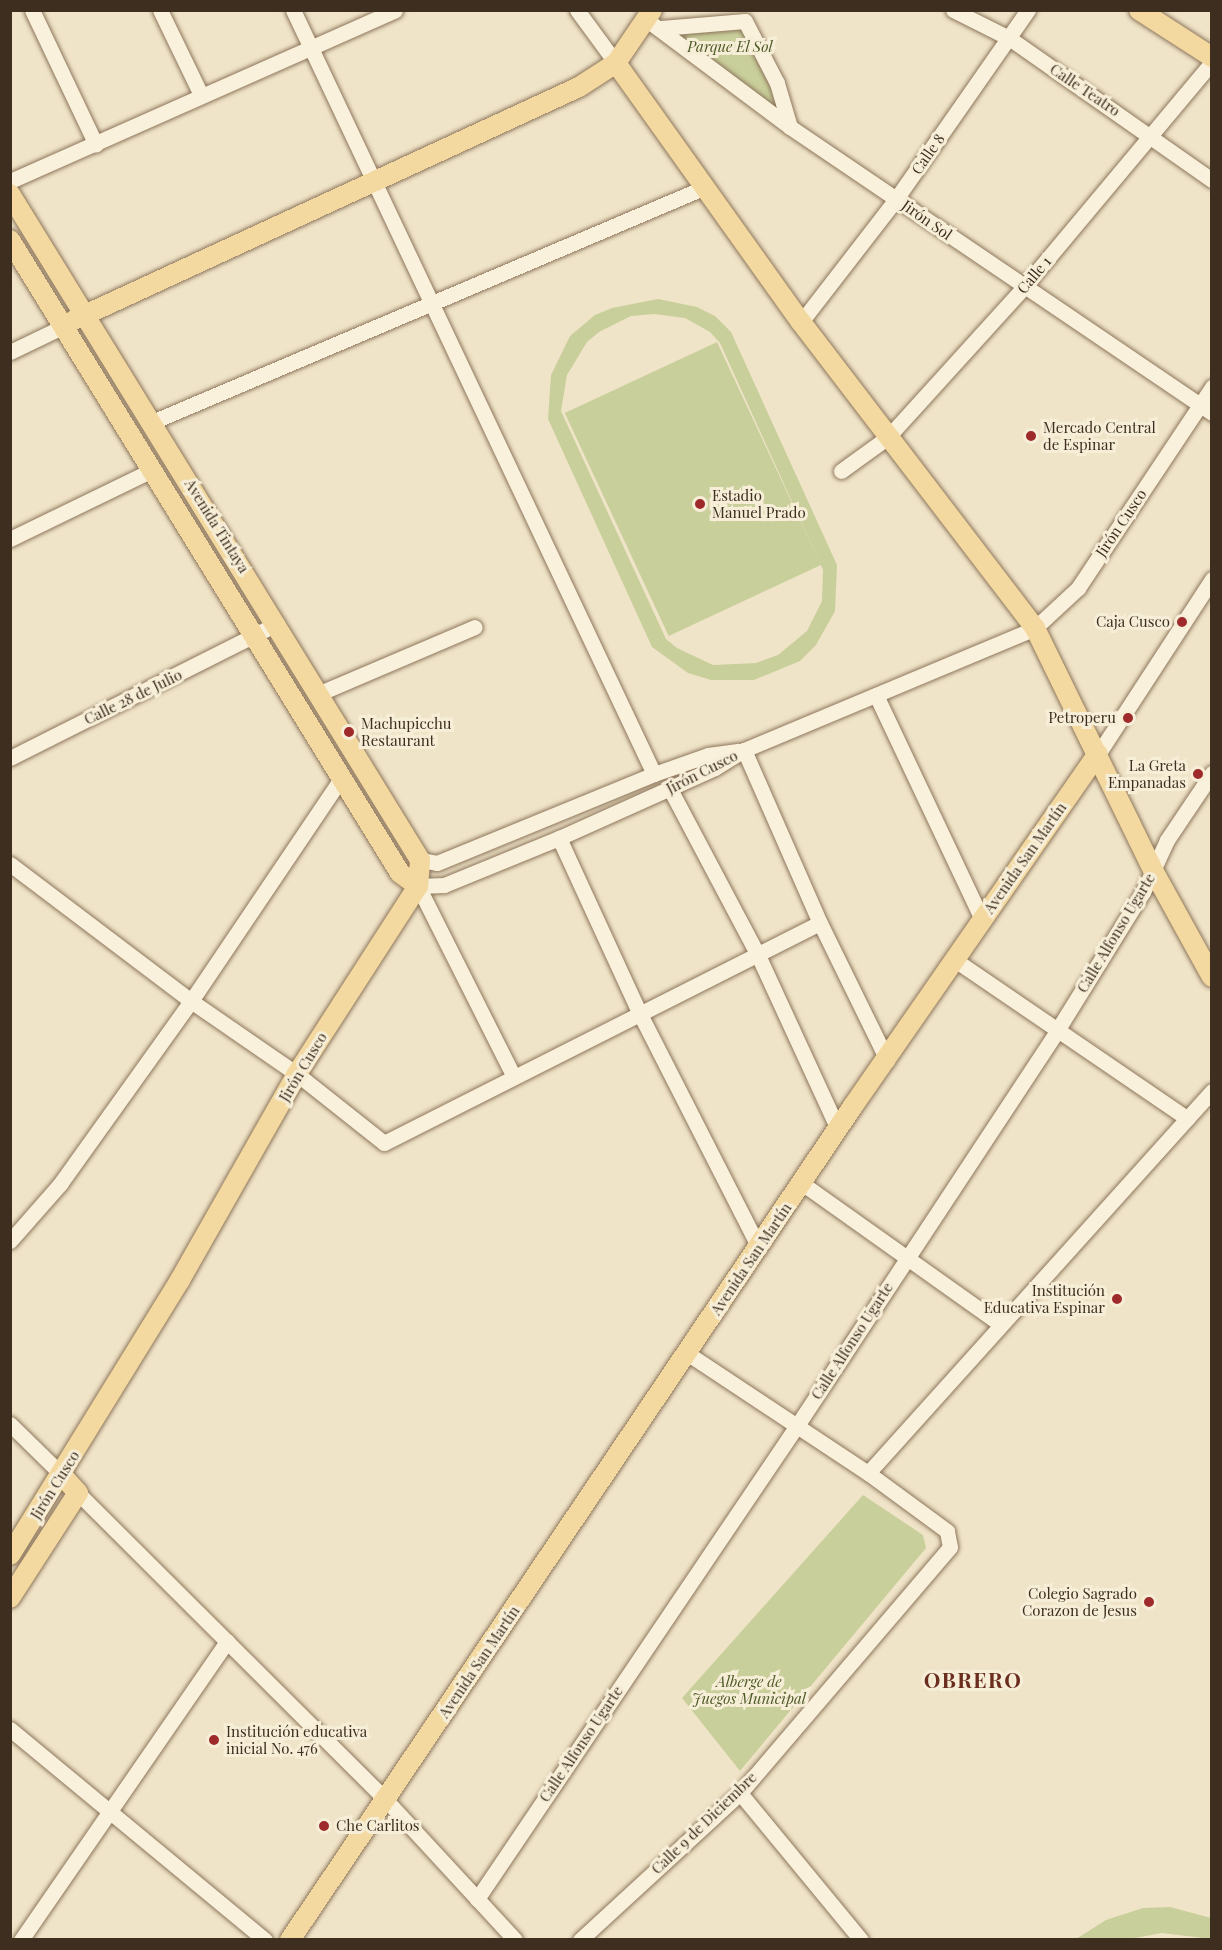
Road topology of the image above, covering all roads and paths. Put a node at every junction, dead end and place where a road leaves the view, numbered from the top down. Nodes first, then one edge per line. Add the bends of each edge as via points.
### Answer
1 (32, 10) edge
2 (160, 10) edge
3 (293, 10) edge
4 (395, 10) edge
5 (577, 10) edge
6 (953, 10) edge
7 (1028, 10) edge
8 (1138, 10) edge
9 (653, 20) edge
10 (1009, 38) junction
11 (312, 51) junction
12 (1212, 57) edge
13 (1212, 62) edge
14 (616, 63) junction
15 (201, 95) junction
16 (790, 127) junction
17 (1152, 136) junction
18 (96, 145) junction
19 (1212, 180) edge
20 (10, 181) edge
21 (373, 183) junction
22 (703, 188) junction
23 (10, 194) edge
24 (896, 199) junction
25 (10, 240) edge
26 (1023, 288) junction
27 (431, 306) junction
28 (86, 314) junction
29 (801, 322) junction
30 (64, 326) junction
31 (10, 352) edge
32 (1212, 387) edge
33 (1205, 409) edge
34 (152, 422) junction
35 (888, 437) junction
36 (152, 470) junction
37 (841, 471) dead end
38 (10, 539) edge
39 (1212, 579) edge
40 (277, 624) junction
41 (475, 627) dead end
42 (1035, 628) junction
43 (255, 637) junction
44 (320, 693) junction
45 (876, 695) junction
46 (744, 750) junction
47 (1098, 754) junction
48 (10, 758) edge
49 (1212, 773) edge
50 (654, 774) junction
51 (341, 779) junction
52 (670, 789) junction
53 (559, 838) junction
54 (420, 860) junction
55 (10, 864) edge
56 (1154, 872) junction
57 (418, 886) junction
58 (982, 919) junction
59 (820, 923) junction
60 (757, 953) junction
61 (956, 960) junction
62 (1212, 977) edge
63 (191, 1001) junction
64 (640, 1014) junction
65 (1058, 1029) junction
66 (887, 1060) junction
67 (297, 1074) junction
68 (514, 1077) junction
69 (1212, 1090) edge
70 (1187, 1118) junction
71 (838, 1129) junction
72 (803, 1185) junction
73 (10, 1240) edge
74 (759, 1248) junction
75 (907, 1257) junction
76 (1000, 1324) junction
77 (687, 1353) junction
78 (10, 1425) edge
79 (796, 1427) junction
80 (868, 1473) junction
81 (62, 1475) junction
82 (78, 1492) junction
83 (10, 1555) edge
84 (10, 1598) edge
85 (227, 1641) junction
86 (10, 1730) edge
87 (740, 1793) junction
88 (386, 1800) junction
89 (109, 1810) junction
90 (477, 1899) junction
91 (853, 1936) edge
92 (508, 1937) edge
93 (21, 1940) edge
94 (265, 1940) edge
95 (290, 1940) edge
96 (580, 1940) edge

1 - 18 street
2 - 15 street
3 - 11 street
4 - 11 street
5 - 14 street
6 - 10 street, Calle Teatro
7 - 10 street, Calle 8
8 - 12 main road
9 - 14 main road
9 - 16 street, Jirón Sol
9 - 16 street via 745,21 777,83
10 - 17 street, Calle Teatro
10 - 24 street, Calle 8
11 - 15 street
11 - 21 street
13 - 17 street, Calle 1
14 - 21 main road via 579,87
14 - 22 main road
15 - 18 street
16 - 24 street, Jirón Sol
17 - 19 street, Calle Teatro
17 - 26 street, Calle 1
18 - 20 street
21 - 27 street
21 - 28 main road
22 - 27 street
22 - 29 main road
23 - 28 main road, Avenida Tintaya
24 - 26 street, Jirón Sol
24 - 29 street, Calle 8
25 - 30 main road, Avenida Tintaya
26 - 33 street, Jirón Sol
26 - 35 street, Calle 1
27 - 34 street
27 - 50 street
28 - 30 main road
28 - 34 main road, Avenida Tintaya
29 - 35 main road
30 - 31 street
30 - 36 main road, Avenida Tintaya
32 - 33 street, Jirón Cusco
33 - 42 street, Jirón Cusco via 1078,588
34 - 40 main road, Avenida Tintaya
35 - 37 street, Calle 1
35 - 42 main road
36 - 38 street
36 - 43 main road, Avenida Tintaya
39 - 47 street, Avenida San Martín
40 - 43 street, Calle 28 de Julio
40 - 44 main road, Avenida Tintaya
41 - 44 street
42 - 45 street, Jirón Cusco
42 - 47 main road
43 - 48 street, Calle 28 de Julio
43 - 51 main road, Avenida Tintaya
44 - 54 main road, Avenida Tintaya
45 - 46 street, Jirón Cusco
45 - 58 street
46 - 50 street, Jirón Cusco via 708,755
46 - 52 street, Jirón Cusco
46 - 59 street
47 - 56 main road
47 - 58 main road, Avenida San Martín
49 - 56 street, Calle Alfonso Ugarte via 1167,840
50 - 54 street, Jirón Cusco via 437,863
51 - 57 main road, Avenida Tintaya via 400,873
51 - 63 street
52 - 53 street, Jirón Cusco
52 - 60 street
53 - 57 street, Jirón Cusco via 444,885
53 - 64 street
54 - 57 main road
55 - 63 street
56 - 62 main road
56 - 65 street, Calle Alfonso Ugarte
57 - 67 main road, Jirón Cusco
57 - 68 street
58 - 61 main road, Avenida San Martín
59 - 60 street
59 - 66 street
60 - 64 street
60 - 71 street
61 - 65 street
61 - 66 main road, Avenida San Martín
63 - 67 street
63 - 73 street via 60,1184
64 - 68 street
64 - 74 street
65 - 70 street
65 - 75 street, Calle Alfonso Ugarte
66 - 71 main road, Avenida San Martín
67 - 68 street via 384,1143
67 - 81 main road, Jirón Cusco via 180,1280
69 - 70 street
70 - 76 street
71 - 72 main road, Avenida San Martín
72 - 74 main road, Avenida San Martín
72 - 75 street
74 - 77 main road, Avenida San Martín
75 - 76 street
75 - 79 street, Calle Alfonso Ugarte
76 - 80 street
77 - 79 street
77 - 88 main road, Avenida San Martín
78 - 81 street
79 - 80 street
79 - 90 street, Calle Alfonso Ugarte
80 - 87 street, Calle 9 de Diciembre via 947,1531 950,1547
81 - 82 main road
81 - 83 main road, Jirón Cusco
82 - 84 main road, Jirón Cusco
82 - 85 street
85 - 88 street
85 - 89 street
86 - 89 street
87 - 91 street
87 - 96 street, Calle 9 de Diciembre
88 - 90 street
88 - 95 main road, Avenida San Martín
89 - 93 street
89 - 94 street
90 - 92 street

